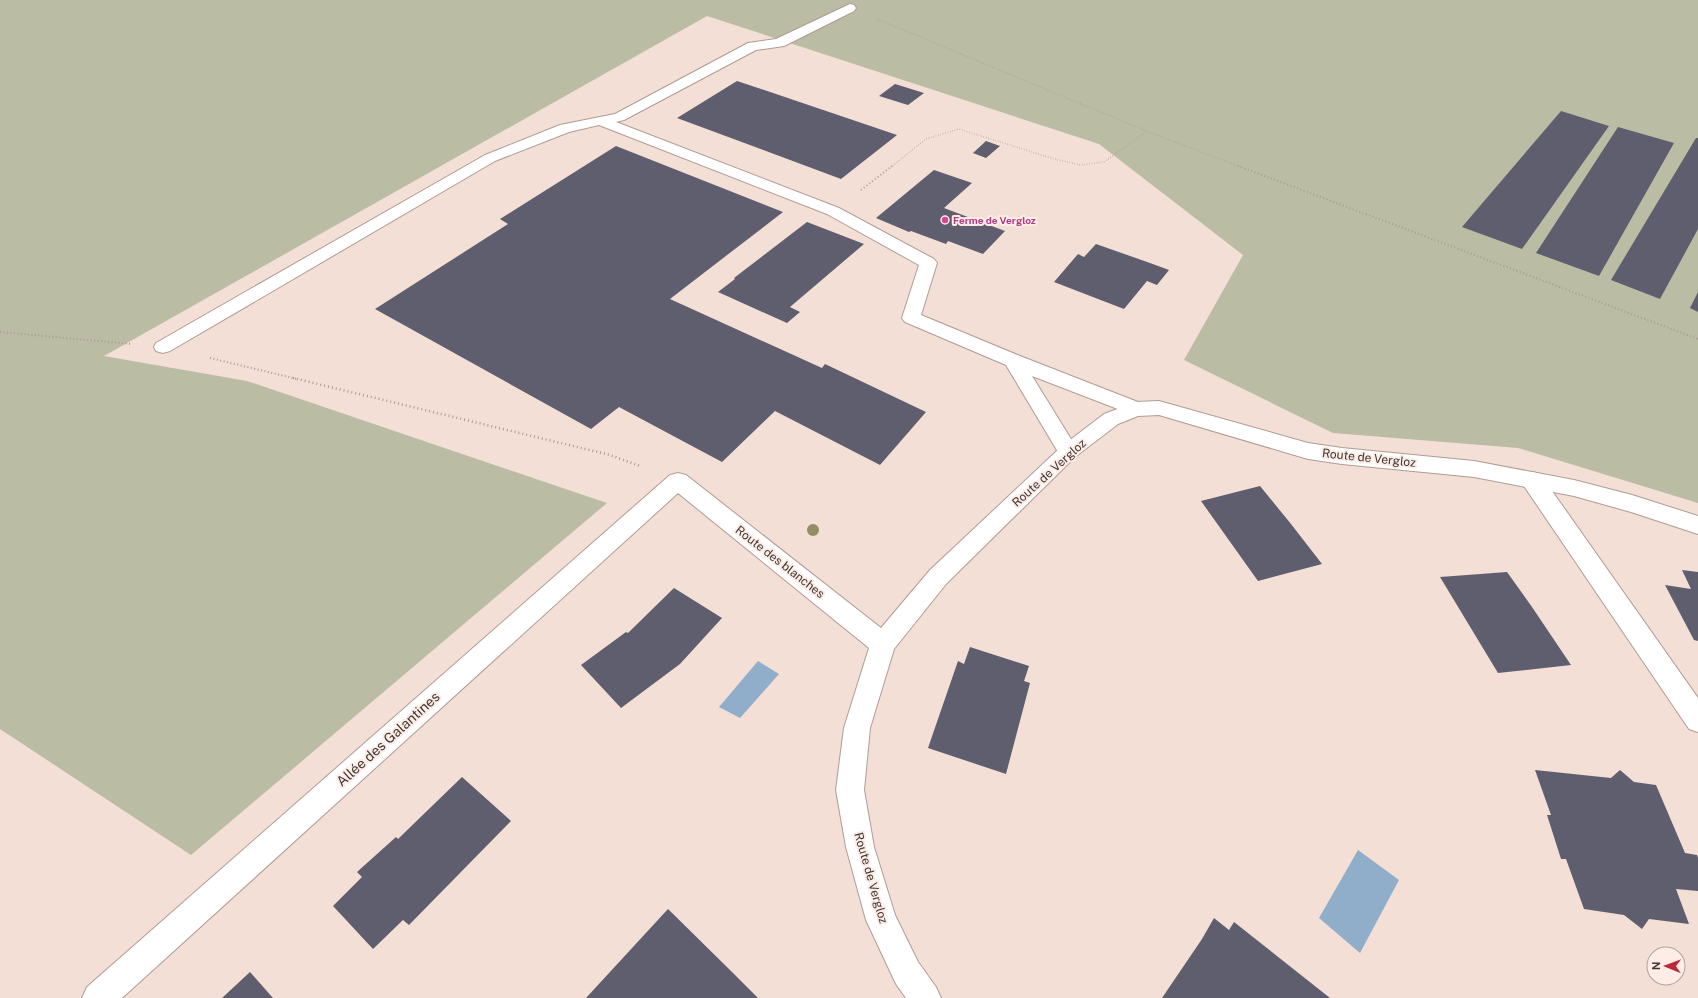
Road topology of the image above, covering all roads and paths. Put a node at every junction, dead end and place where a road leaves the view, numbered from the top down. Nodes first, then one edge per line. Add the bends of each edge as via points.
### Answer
1 (850, 8) joint
2 (600, 121) junction
3 (1146, 131) junction
4 (833, 211) junction
5 (0, 332) edge
6 (1698, 339) edge
7 (163, 347) junction
8 (1013, 361) junction
9 (1136, 409) junction
10 (1068, 452) junction
11 (1532, 480) junction
12 (678, 481) junction
13 (1698, 525) edge
14 (883, 644) junction
15 (1698, 720) edge
16 (98, 998) edge
17 (924, 998) edge

1 - 2 street via 779,43 753,46 619,117
1 - 3 path
2 - 4 street
2 - 7 street via 565,128 490,158
3 - 4 path via 1104,162 1080,165 959,129 944,132 926,139
3 - 6 path
4 - 8 street via 928,263 911,318
5 - 7 path
7 - 12 path via 610,455
8 - 9 street
8 - 10 street
9 - 10 street, Route de Vergloz via 1111,419
9 - 11 street, Route de Vergloz via 1160,408 1308,451 1474,469
10 - 14 street, Route de Vergloz via 938,577
11 - 13 street, Route de Vergloz via 1574,488
11 - 15 street
12 - 14 street, Route des blanches
12 - 16 street, Allée des Galantines
14 - 17 street, Route de Vergloz via 857,728 850,790 860,847 881,920 907,973

